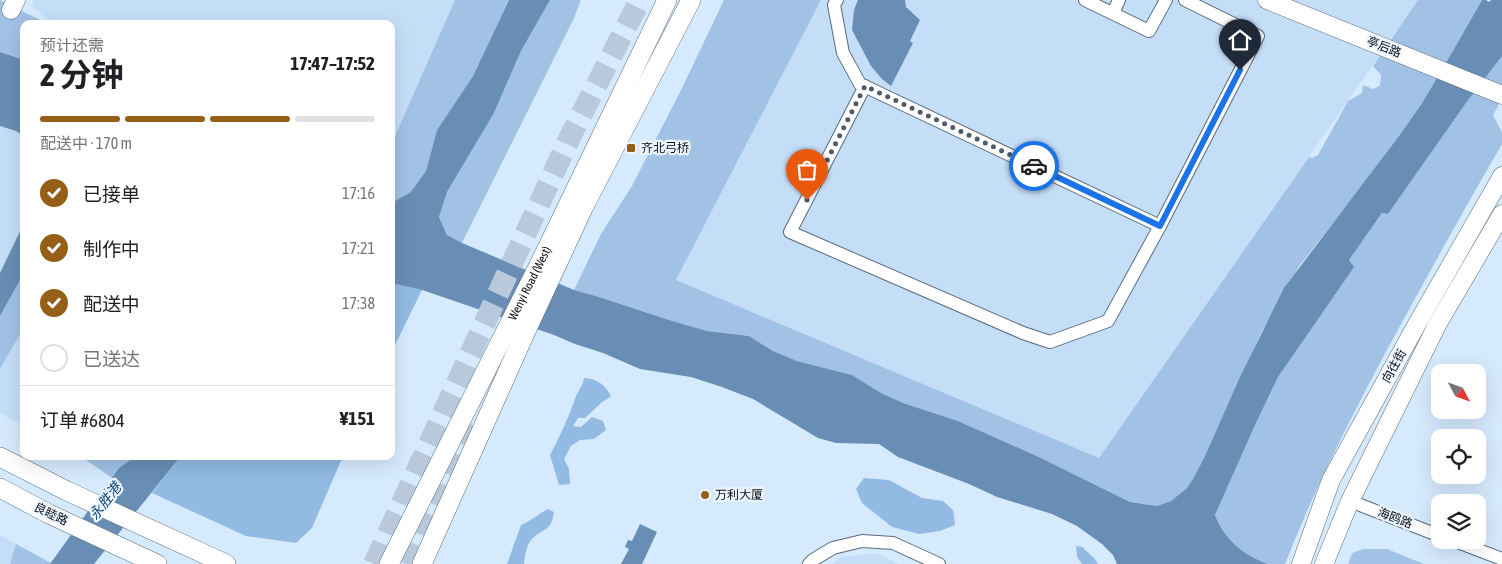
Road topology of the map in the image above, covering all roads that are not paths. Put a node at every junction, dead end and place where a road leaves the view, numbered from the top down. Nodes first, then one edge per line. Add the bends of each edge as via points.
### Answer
1 (667, 0) edge
2 (691, 0) edge
3 (837, 0) edge
4 (1085, 0) edge
5 (1119, 0) edge
6 (1166, 0) edge
7 (1185, 0) edge
8 (1267, 0) edge
9 (1113, 13) junction
10 (865, 86) junction
11 (1502, 95) edge
12 (1502, 176) edge
13 (1502, 214) edge
14 (1160, 226) junction
15 (552, 257) junction
16 (0, 457) edge
17 (0, 488) edge
18 (1350, 501) junction
19 (1431, 532) edge
20 (1476, 549) edge
21 (1327, 557) edge
22 (1502, 559) edge
23 (157, 564) edge
24 (226, 564) edge
25 (389, 564) edge
26 (422, 564) edge
27 (809, 564) edge
28 (939, 564) edge
29 (1301, 564) edge

1 - 15 main road, Wenyi Road (West)
2 - 15 main road, Wenyi Road (West) via 583,208
3 - 10 street via 834,5 843,53 860,84
4 - 9 street
5 - 9 street
6 - 9 street via 1149,30
7 - 14 street via 1258,36
8 - 11 street, 亭后路
10 - 14 street
10 - 14 street via 790,232 1050,342 1108,321
12 - 29 street, 向往街 via 1330,480
13 - 18 street, 向往街 via 1438,325
15 - 25 main road, Wenyi Road (West) via 504,336
15 - 26 main road, Wenyi Road (West) via 521,342
16 - 24 main road
17 - 23 main road, 良睦路
18 - 19 street, 海鸥路
18 - 21 street, 向往街
20 - 22 street
27 - 28 street via 833,548 862,541 893,543

